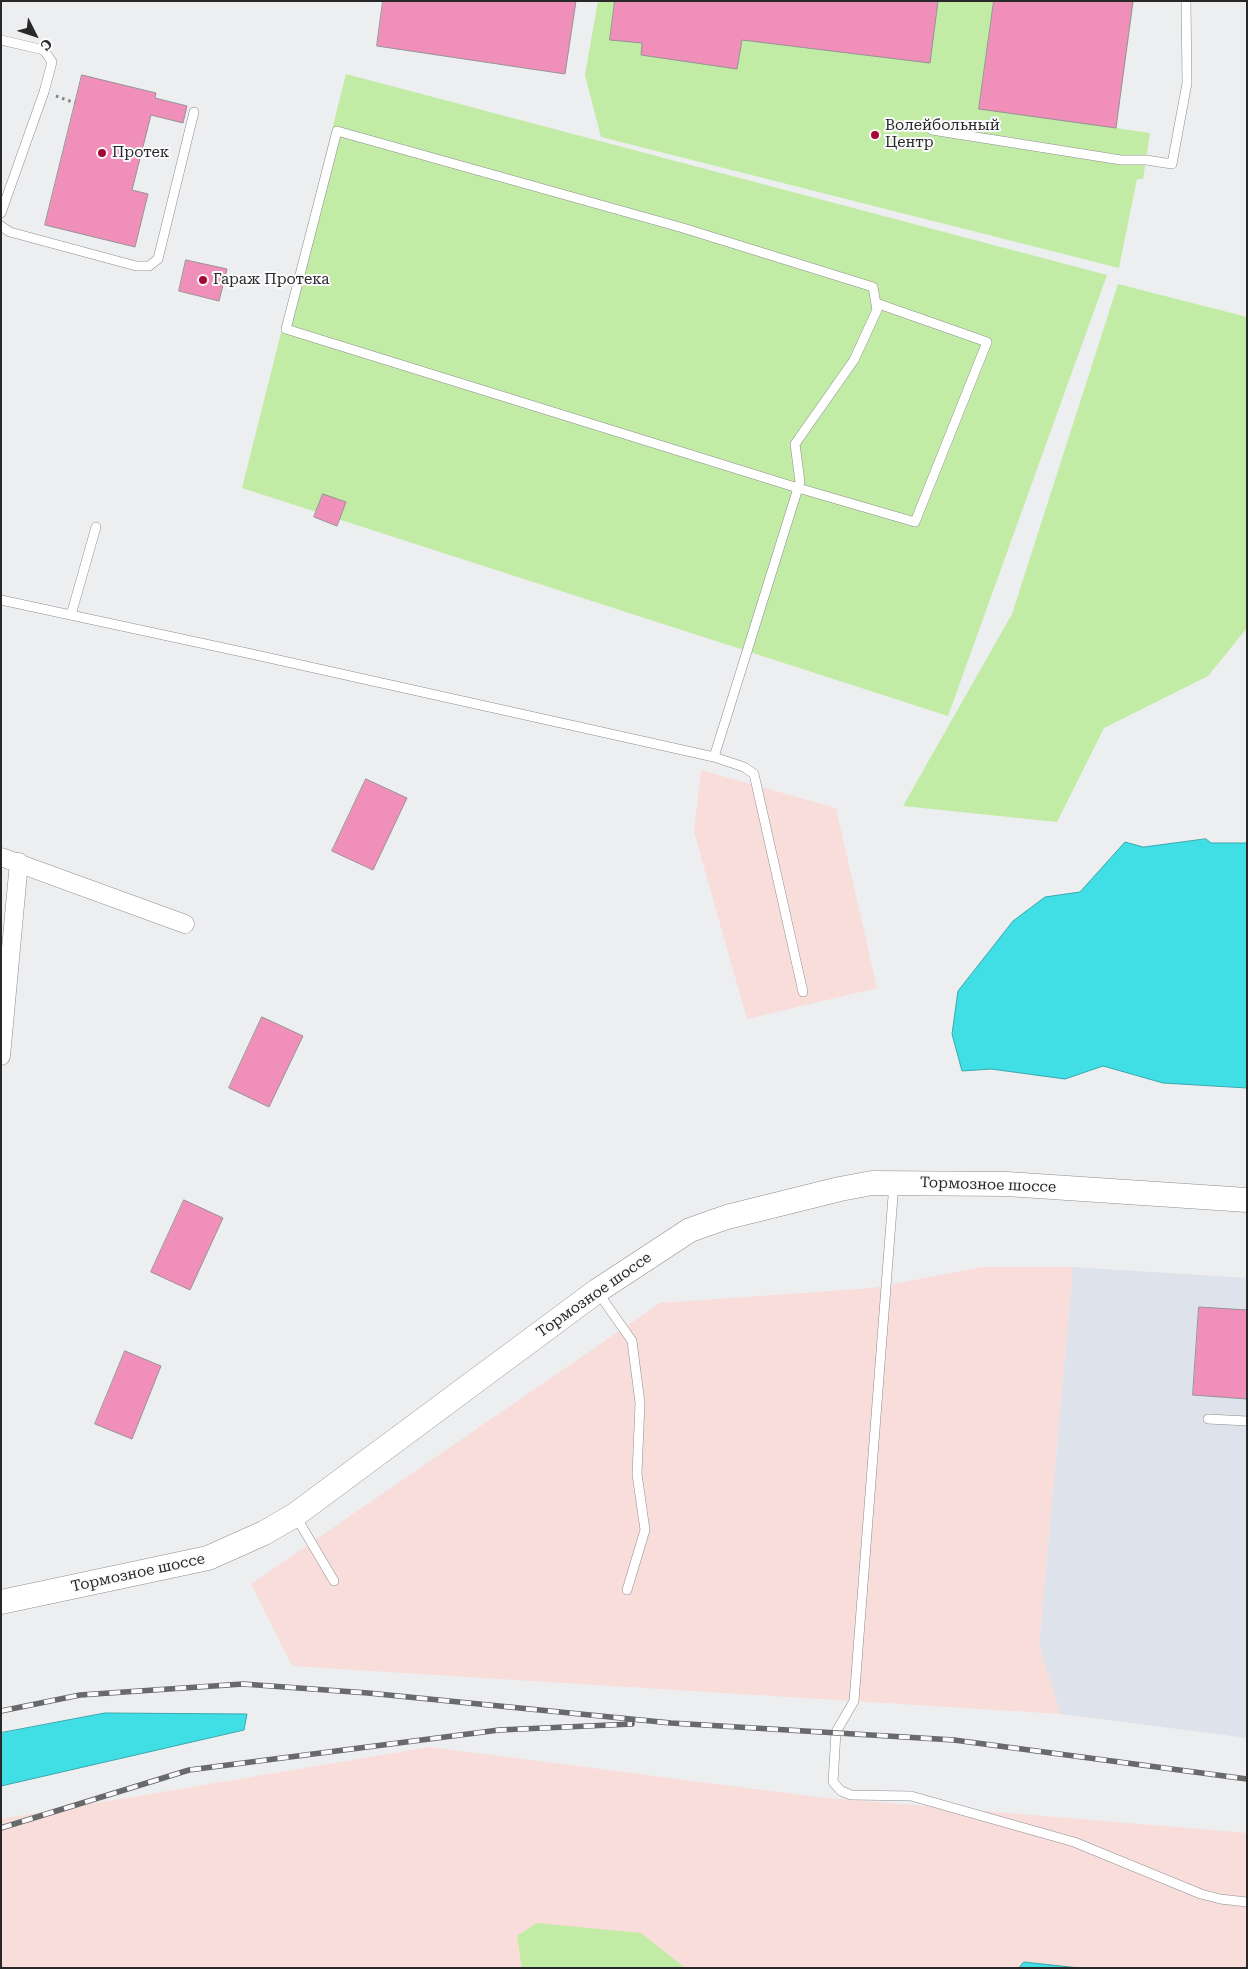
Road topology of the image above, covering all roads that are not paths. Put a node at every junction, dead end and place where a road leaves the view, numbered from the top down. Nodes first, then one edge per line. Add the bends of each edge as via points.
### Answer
1 (1186, 1) edge
2 (1, 40) edge
3 (194, 112) dead end
4 (932, 130) dead end
5 (1, 213) edge
6 (1, 226) edge
7 (876, 303) junction
8 (798, 488) junction
9 (96, 527) dead end
10 (1, 600) edge
11 (71, 615) junction
12 (714, 757) junction
13 (1, 857) edge
14 (19, 862) junction
15 (185, 924) dead end
16 (803, 992) dead end
17 (1, 1056) edge
18 (894, 1183) junction
19 (1247, 1200) edge
20 (597, 1291) junction
21 (1208, 1419) dead end
22 (1247, 1421) edge
23 (295, 1515) junction
24 (334, 1581) dead end
25 (627, 1590) dead end
26 (1, 1602) edge
27 (1247, 1902) edge

1 - 4 lane via 1187,83 1172,164 1121,160
2 - 5 lane via 44,50 52,62
3 - 6 lane via 158,259 148,266 136,266 19,235
7 - 8 lane via 877,310 854,360 795,444
7 - 8 lane via 987,342 915,522
7 - 8 lane via 873,287 683,228 337,132 286,329
8 - 12 lane
9 - 11 lane
10 - 11 lane
11 - 12 lane
12 - 16 lane via 744,767 754,774
13 - 14 street
14 - 15 street
14 - 17 street
18 - 19 street, Тормозное шоссе via 1007,1184
18 - 20 street, Тормозное шоссе via 840,1189 727,1217 690,1230
18 - 27 lane via 854,1701 836,1732 832,1782 851,1795 911,1796 1065,1840 1201,1894
20 - 23 street, Тормозное шоссе
20 - 25 lane via 632,1342 640,1403 638,1474 645,1530
21 - 22 lane
23 - 24 lane
23 - 26 street, Тормозное шоссе via 208,1558

